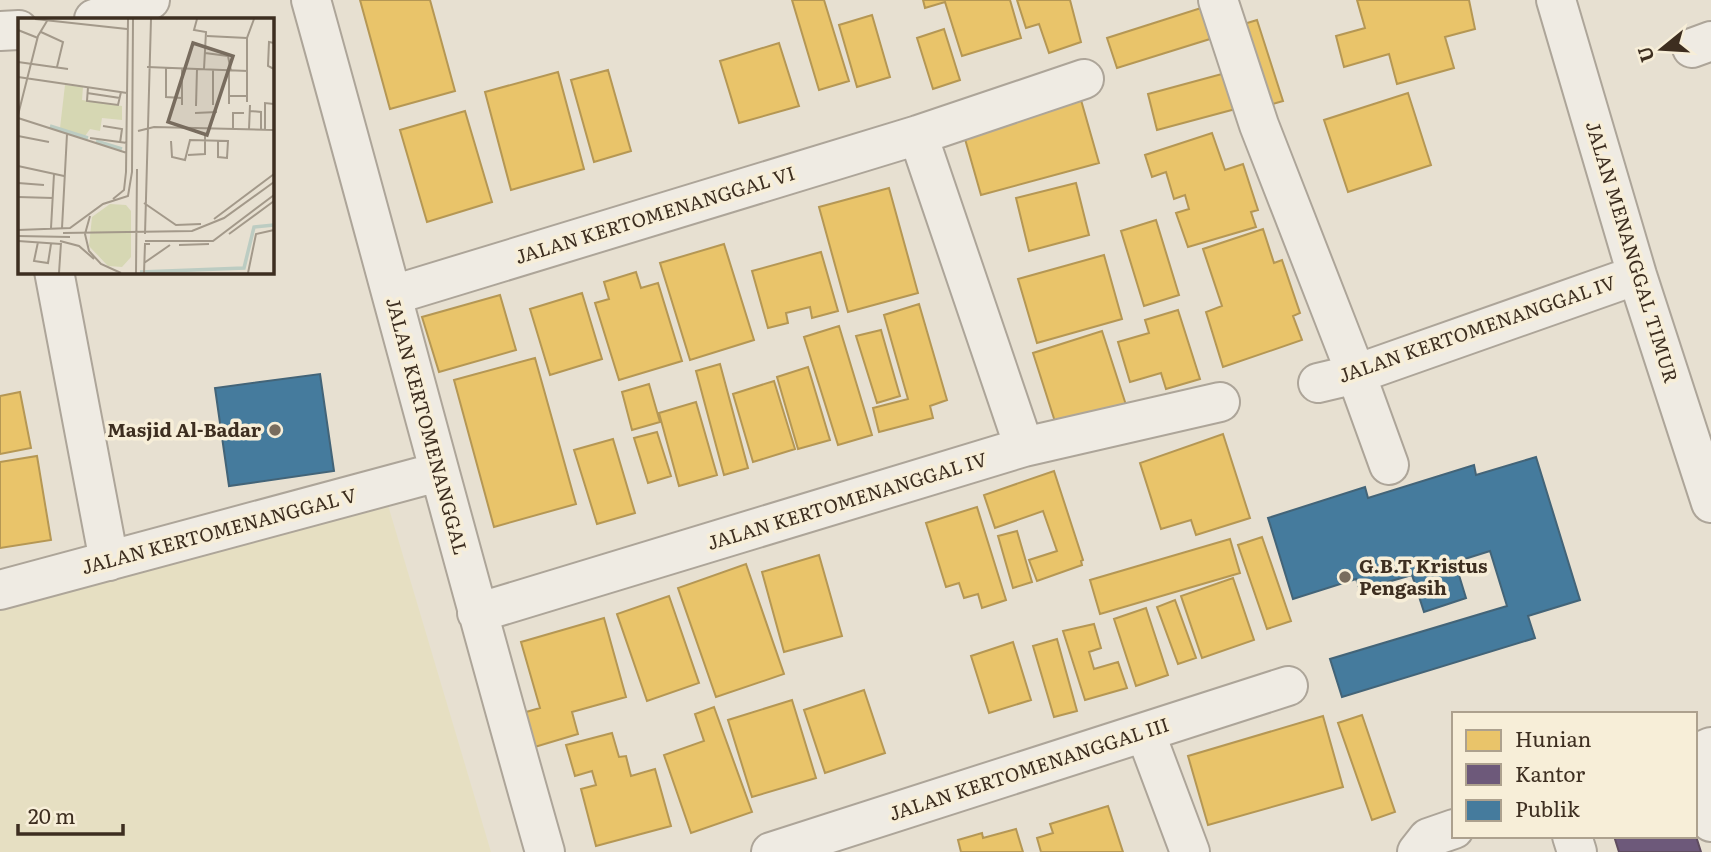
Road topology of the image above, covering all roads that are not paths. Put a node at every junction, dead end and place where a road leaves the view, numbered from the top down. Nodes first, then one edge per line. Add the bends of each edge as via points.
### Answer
1 (150, 0) edge
2 (311, 0) edge
3 (1218, 0) edge
4 (1556, 0) edge
5 (97, 18) edge
6 (0, 30) edge
7 (18, 30) edge
8 (1084, 79) dead end
9 (918, 135) junction
10 (54, 273) edge
11 (1637, 275) junction
12 (393, 295) junction
13 (1356, 374) junction
14 (1318, 383) dead end
15 (1220, 402) dead end
16 (1024, 447) junction
17 (1389, 466) dead end
18 (438, 472) junction
19 (1711, 503) edge
20 (108, 561) junction
21 (0, 590) edge
22 (477, 614) junction
23 (1288, 687) dead end
24 (1145, 732) junction
25 (1697, 782) edge
26 (1711, 822) edge
27 (1452, 830) edge
28 (545, 852) edge
29 (771, 852) edge
30 (1190, 852) edge
31 (1417, 852) edge

1 - 5 street
2 - 12 street, JALAN KERTOMENANGGAL
3 - 13 street via 1259,125
4 - 11 street, JALAN MENANGGAL TIMUR
6 - 7 street
8 - 9 street, JALAN KERTOMENANGGAL VI
9 - 12 street, JALAN KERTOMENANGGAL VI
9 - 16 street
10 - 20 street
11 - 13 street, JALAN KERTOMENANGGAL IV
11 - 19 street, JALAN MENANGGAL TIMUR
12 - 18 street, JALAN KERTOMENANGGAL
13 - 14 street, JALAN KERTOMENANGGAL IV
13 - 17 street
15 - 16 street, JALAN KERTOMENANGGAL IV
16 - 22 street, JALAN KERTOMENANGGAL IV
18 - 20 street, JALAN KERTOMENANGGAL V
18 - 22 street, JALAN KERTOMENANGGAL
20 - 21 street, JALAN KERTOMENANGGAL V
22 - 28 street, JALAN KERTOMENANGGAL
23 - 24 street, JALAN KERTOMENANGGAL III
24 - 29 street, JALAN KERTOMENANGGAL III
24 - 30 street
25 - 26 street
27 - 31 street via 1428,838

